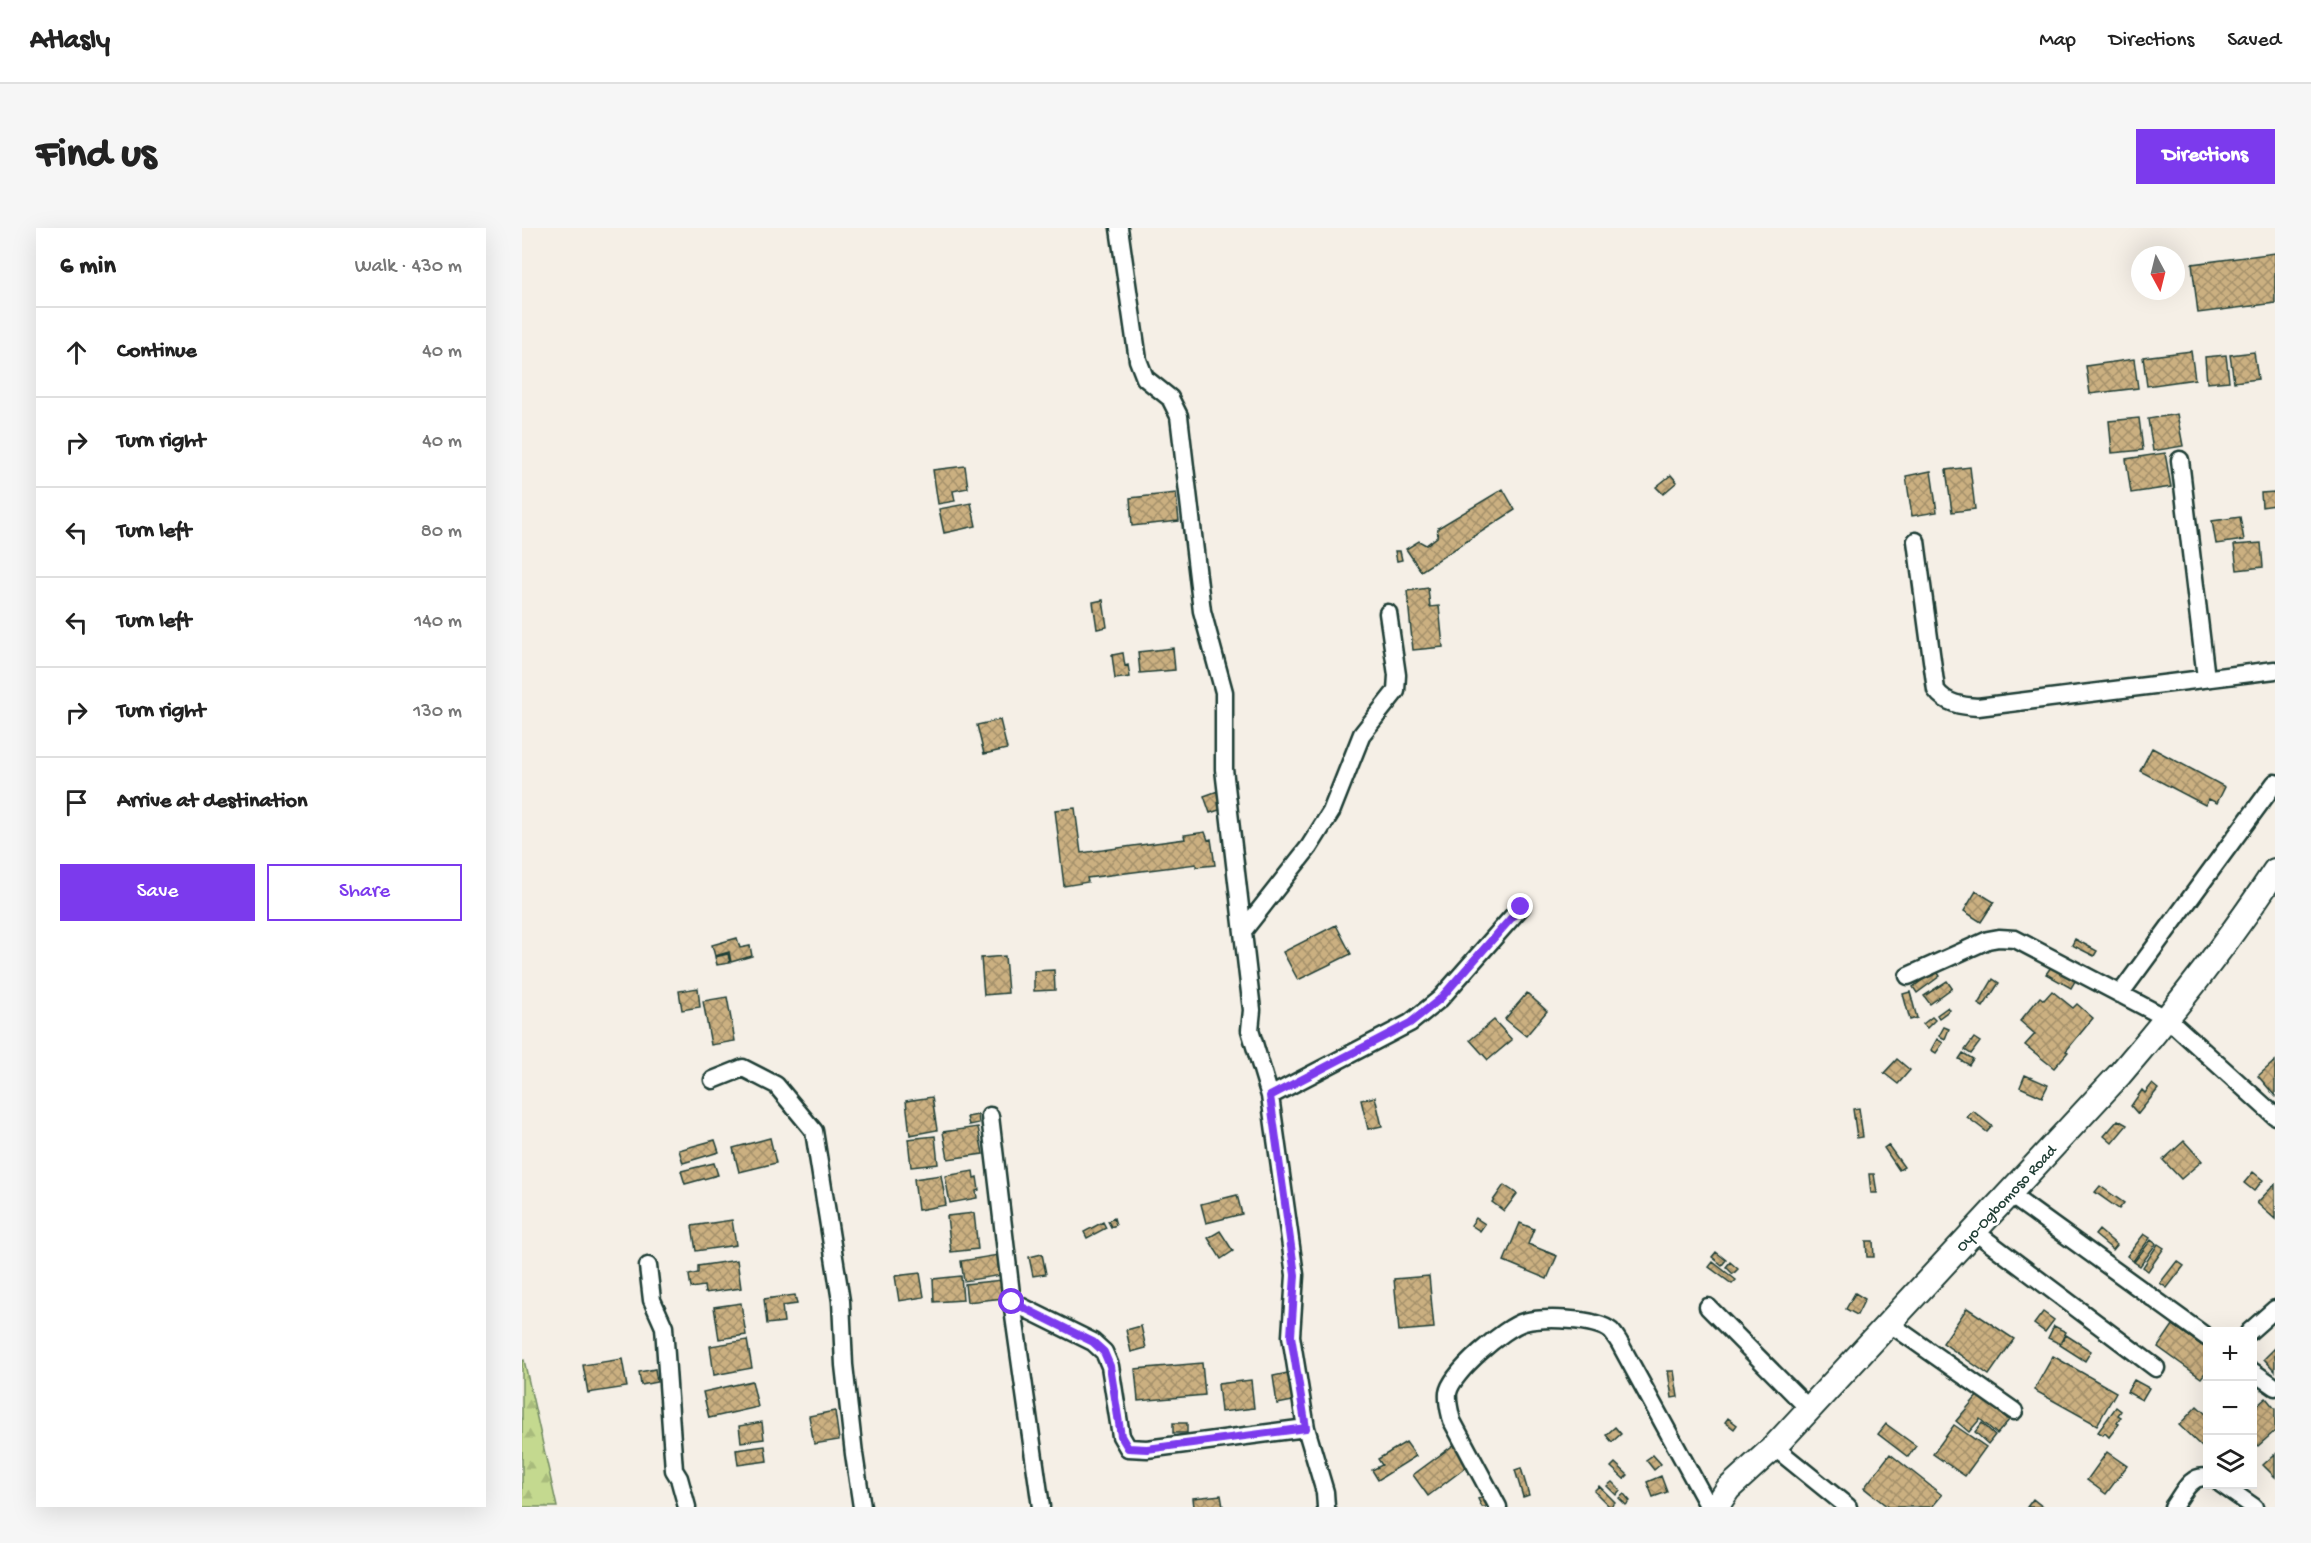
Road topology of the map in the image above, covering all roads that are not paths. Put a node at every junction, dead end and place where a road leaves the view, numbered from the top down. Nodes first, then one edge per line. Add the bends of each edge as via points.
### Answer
1 (1119, 228) edge
2 (2180, 460) dead end
3 (1916, 541) dead end
4 (1388, 613) dead end
5 (2275, 670) edge
6 (2205, 678) junction
7 (2275, 783) edge
8 (2275, 871) edge
9 (1521, 907) dead end
10 (1244, 931) junction
11 (1908, 976) dead end
12 (2120, 994) junction
13 (2168, 1019) junction
14 (713, 1080) dead end
15 (1270, 1096) junction
16 (990, 1116) dead end
17 (2275, 1116) edge
18 (2008, 1194) junction
19 (1974, 1231) junction
20 (648, 1266) dead end
21 (1012, 1302) junction
22 (1708, 1307) dead end
23 (2275, 1309) edge
24 (1889, 1323) junction
25 (2254, 1327) edge
26 (2203, 1334) edge
27 (2156, 1368) dead end
28 (2257, 1374) edge
29 (2275, 1387) edge
30 (1809, 1409) junction
31 (2014, 1411) dead end
32 (1306, 1428) junction
33 (1774, 1447) junction
34 (2203, 1476) edge
35 (2227, 1489) edge
36 (1727, 1501) edge
37 (687, 1507) edge
38 (862, 1507) edge
39 (1041, 1507) edge
40 (1326, 1507) edge
41 (1498, 1507) edge
42 (1709, 1507) edge
43 (1848, 1507) edge
44 (2173, 1507) edge
45 (2254, 1507) edge

1 - 10 street via 1138,360 1145,378 1170,398 1179,416 1202,611 1224,692 1224,769
2 - 6 street
3 - 6 street via 1936,690 1951,703 1978,707
4 - 10 street via 1396,691 1362,734 1331,812
5 - 6 street
7 - 12 street
8 - 13 highway, Oyo-Ogbomoso Road
9 - 15 street via 1440,999 1410,1023
10 - 15 street via 1252,1010 1250,1030
11 - 12 street via 1988,940 2015,939
12 - 13 street
13 - 17 street
13 - 18 highway, Oyo-Ogbomoso Road
14 - 38 street via 743,1068 776,1085 814,1131 841,1301 844,1365
15 - 32 street via 1295,1275 1291,1336
16 - 21 street
18 - 19 highway, Oyo-Ogbomoso Road
18 - 26 street
19 - 24 highway, Oyo-Ogbomoso Road
19 - 27 street
20 - 37 street via 652,1300 664,1327 674,1470
21 - 32 street via 1093,1342 1104,1352 1110,1366 1121,1436 1128,1448 1147,1449
21 - 39 street
22 - 30 street
23 - 25 street
24 - 30 highway, Oyo-Ogbomoso Road
24 - 31 street
28 - 29 street
30 - 33 highway, Oyo-Ogbomoso Road
32 - 40 street
33 - 36 highway, Oyo-Ogbomoso Road
33 - 43 street
34 - 44 street via 2193,1479
35 - 45 street
41 - 42 street via 1452,1421 1448,1391 1489,1342 1523,1322 1550,1320 1590,1322 1611,1331

